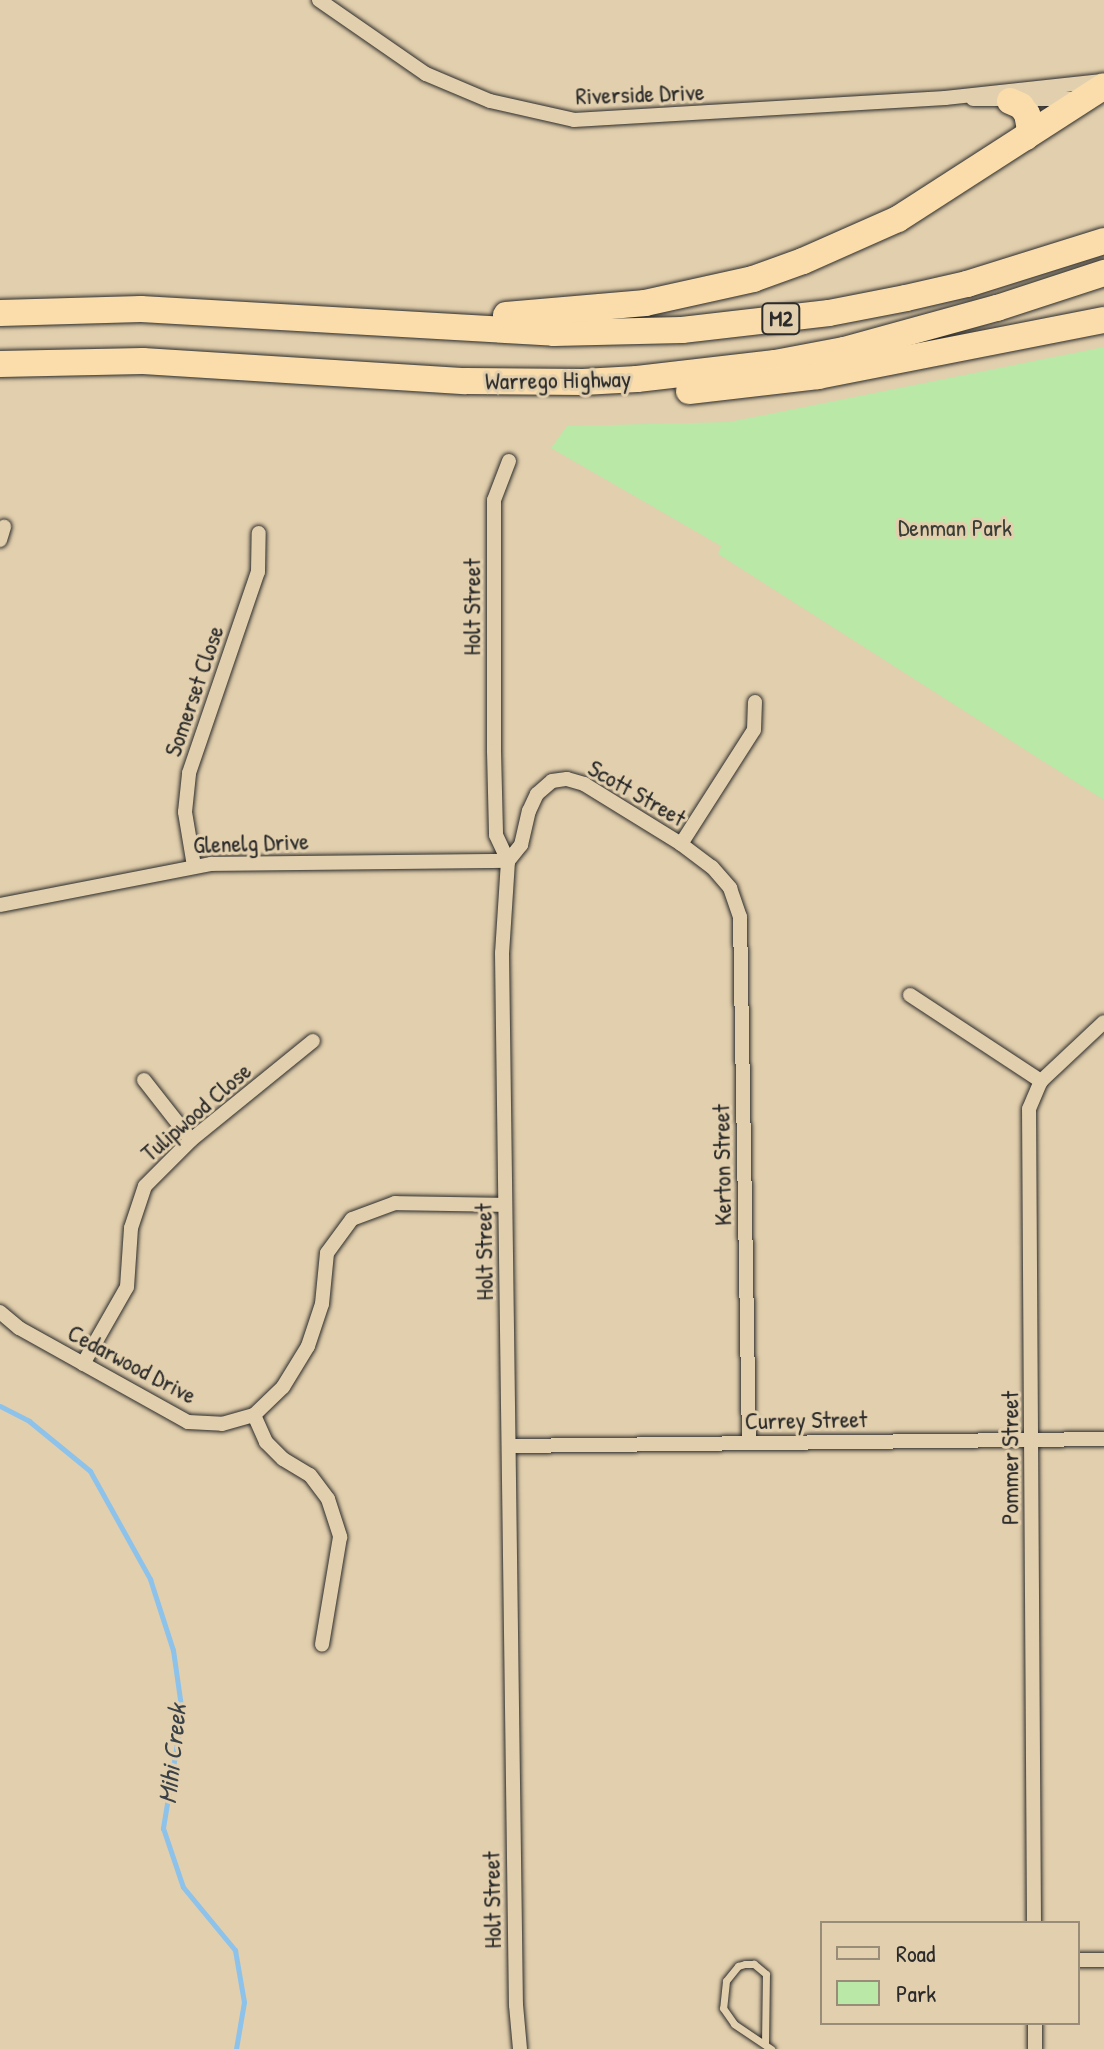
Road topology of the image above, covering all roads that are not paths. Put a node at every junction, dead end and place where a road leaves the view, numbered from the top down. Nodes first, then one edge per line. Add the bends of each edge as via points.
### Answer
1 (319, 0) edge
2 (1099, 92) edge
3 (945, 98) junction
4 (1010, 101) junction
5 (1026, 137) junction
6 (1104, 241) edge
7 (1104, 273) edge
8 (0, 313) edge
9 (1104, 320) edge
10 (448, 327) junction
11 (0, 364) edge
12 (520, 382) junction
13 (509, 461) dead end
14 (259, 533) dead end
15 (755, 702) dead end
16 (681, 844) junction
17 (508, 861) junction
18 (194, 866) junction
19 (730, 888) joint
20 (0, 905) edge
21 (910, 995) dead end
22 (1104, 1022) edge
23 (313, 1041) dead end
24 (144, 1080) dead end
25 (1041, 1081) junction
26 (191, 1140) junction
27 (505, 1205) junction
28 (0, 1312) edge
29 (83, 1364) junction
30 (254, 1415) junction
31 (1104, 1439) edge
32 (1032, 1440) junction
33 (749, 1442) junction
34 (509, 1446) junction
35 (322, 1644) dead end
36 (1034, 1921) edge
37 (1080, 1960) edge
38 (1104, 1960) edge
39 (1035, 2025) edge
40 (768, 2046) edge
41 (520, 2049) edge
42 (1035, 2049) edge

1 - 3 street, Riverside Drive via 426,74 490,101 552,117 596,120
2 - 3 street, Riverside Drive
2 - 4 street, Riverside Drive
2 - 5 highway
3 - 4 street, Riverside Drive
4 - 5 highway via 1026,111
5 - 10 highway via 898,219 753,279 645,303 489,315
6 - 10 highway, Warrego Highway / M2 via 967,284 829,313 612,332
7 - 12 highway, Warrego Highway / M2 via 915,331 775,363 637,379
8 - 10 highway, Warrego Highway / M2 via 141,309
9 - 12 highway via 762,385 561,396
11 - 12 highway, Warrego Highway / M2 via 143,361
13 - 17 street, Holt Street via 494,508 496,835
14 - 18 street, Somerset Close via 258,572 189,773 185,812
15 - 16 street via 754,730
16 - 17 street, Scott Street via 584,784 558,780 535,797 521,845
16 - 19 street, Scott Street
17 - 18 street, Glenelg Drive
17 - 27 street, Holt Street via 502,953
18 - 20 street, Glenelg Drive
19 - 33 street, Kerton Street via 740,917
21 - 25 street
22 - 25 street, Pommer Street
23 - 26 street, Tulipwood Close
24 - 26 street
25 - 32 street, Pommer Street via 1029,1109
26 - 29 street, Tulipwood Close via 145,1186 131,1228 127,1287
27 - 30 street via 395,1203 352,1219 327,1253 322,1304 308,1346 283,1387
27 - 34 street, Holt Street
28 - 29 street, Cedarwood Drive
29 - 30 street, Cedarwood Drive via 188,1422 222,1424
30 - 35 street via 266,1442 310,1475 328,1499 340,1537
31 - 32 street, Currey Street
32 - 33 street, Currey Street
32 - 36 street, Pommer Street
33 - 34 street, Currey Street
34 - 41 street, Holt Street
37 - 38 street
39 - 42 street
40 - 40 lane via 734,2024 723,2008 726,1981 738,1966 754,1964 766,1974

